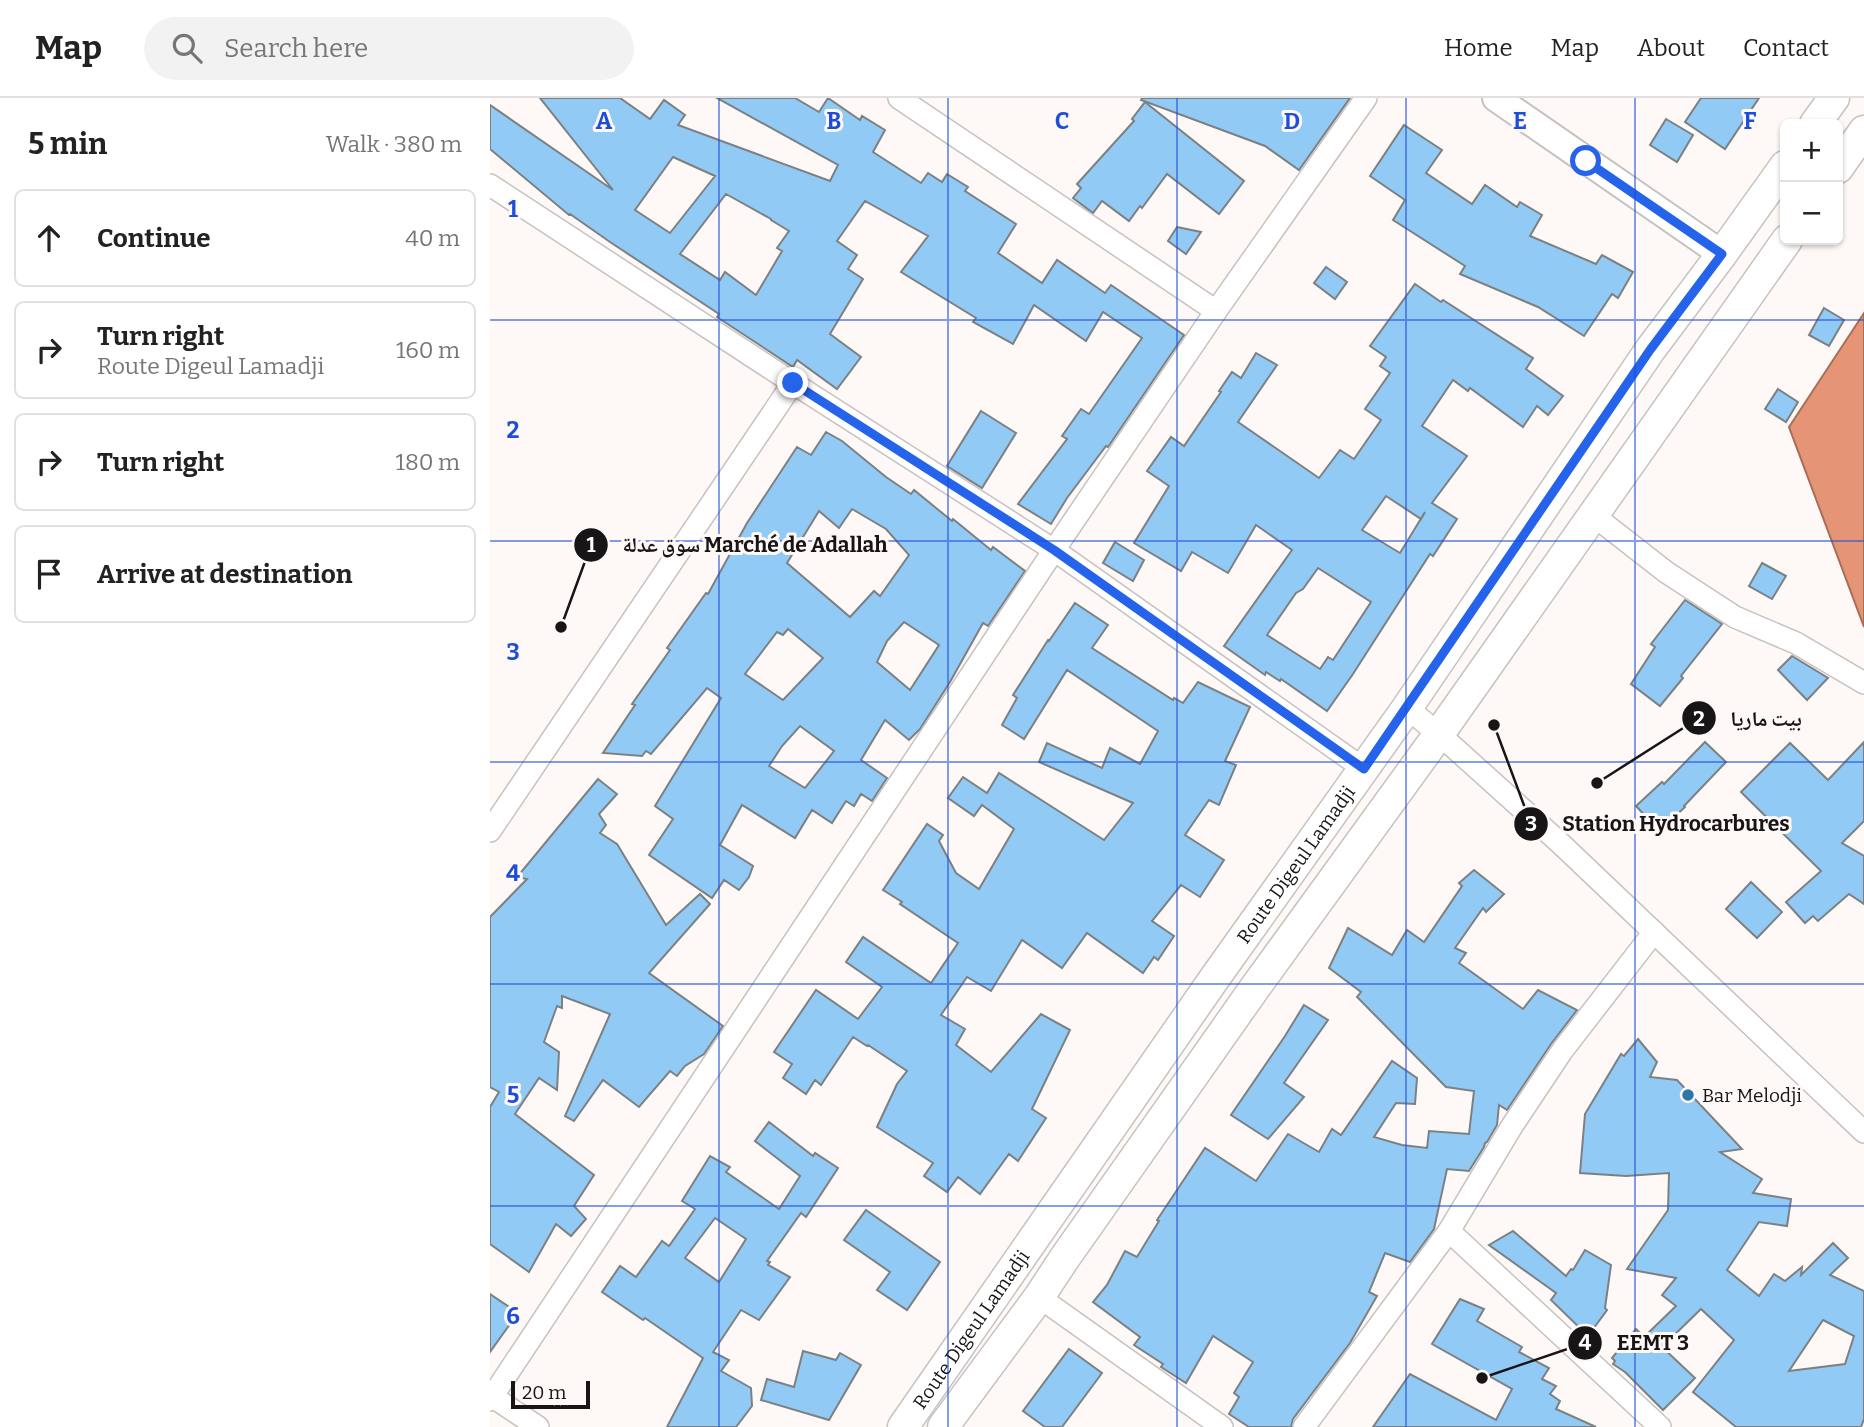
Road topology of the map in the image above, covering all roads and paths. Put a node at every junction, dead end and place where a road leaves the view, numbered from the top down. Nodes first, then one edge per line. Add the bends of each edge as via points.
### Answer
1 (899, 98) edge
2 (1366, 98) edge
3 (1496, 98) edge
4 (1834, 98) edge
5 (1819, 119) edge
6 (1864, 131) edge
7 (1843, 161) edge
8 (1780, 173) edge
9 (490, 185) edge
10 (1783, 245) edge
11 (1722, 254) junction
12 (1216, 311) junction
13 (793, 383) junction
14 (1593, 515) junction
15 (1054, 550) junction
16 (1864, 683) edge
17 (1407, 708) junction
18 (1439, 734) junction
19 (1364, 769) junction
20 (490, 831) edge
21 (1654, 932) junction
22 (1864, 1132) edge
23 (1449, 1231) junction
24 (1039, 1297) junction
25 (491, 1397) edge
26 (538, 1427) edge
27 (903, 1427) edge
28 (943, 1427) edge
29 (1222, 1427) edge
30 (1304, 1427) edge
31 (1660, 1427) edge

1 - 12 street
2 - 12 street
3 - 11 street
4 - 5 main road
6 - 7 main road
8 - 11 main road, Route Digeul Lamadji
9 - 13 street
10 - 14 main road
11 - 17 main road, Route Digeul Lamadji via 1650,350
12 - 15 street
13 - 15 street
13 - 20 street
14 - 16 street via 1665,572 1735,617 1796,643
14 - 18 main road
15 - 19 street
15 - 25 street
17 - 18 street
17 - 19 main road, Route Digeul Lamadji
18 - 21 street
18 - 24 main road
19 - 27 main road, Route Digeul Lamadji
21 - 22 street
21 - 23 street via 1562,1051
23 - 30 street
23 - 31 street
24 - 28 main road
24 - 29 street
25 - 26 street

